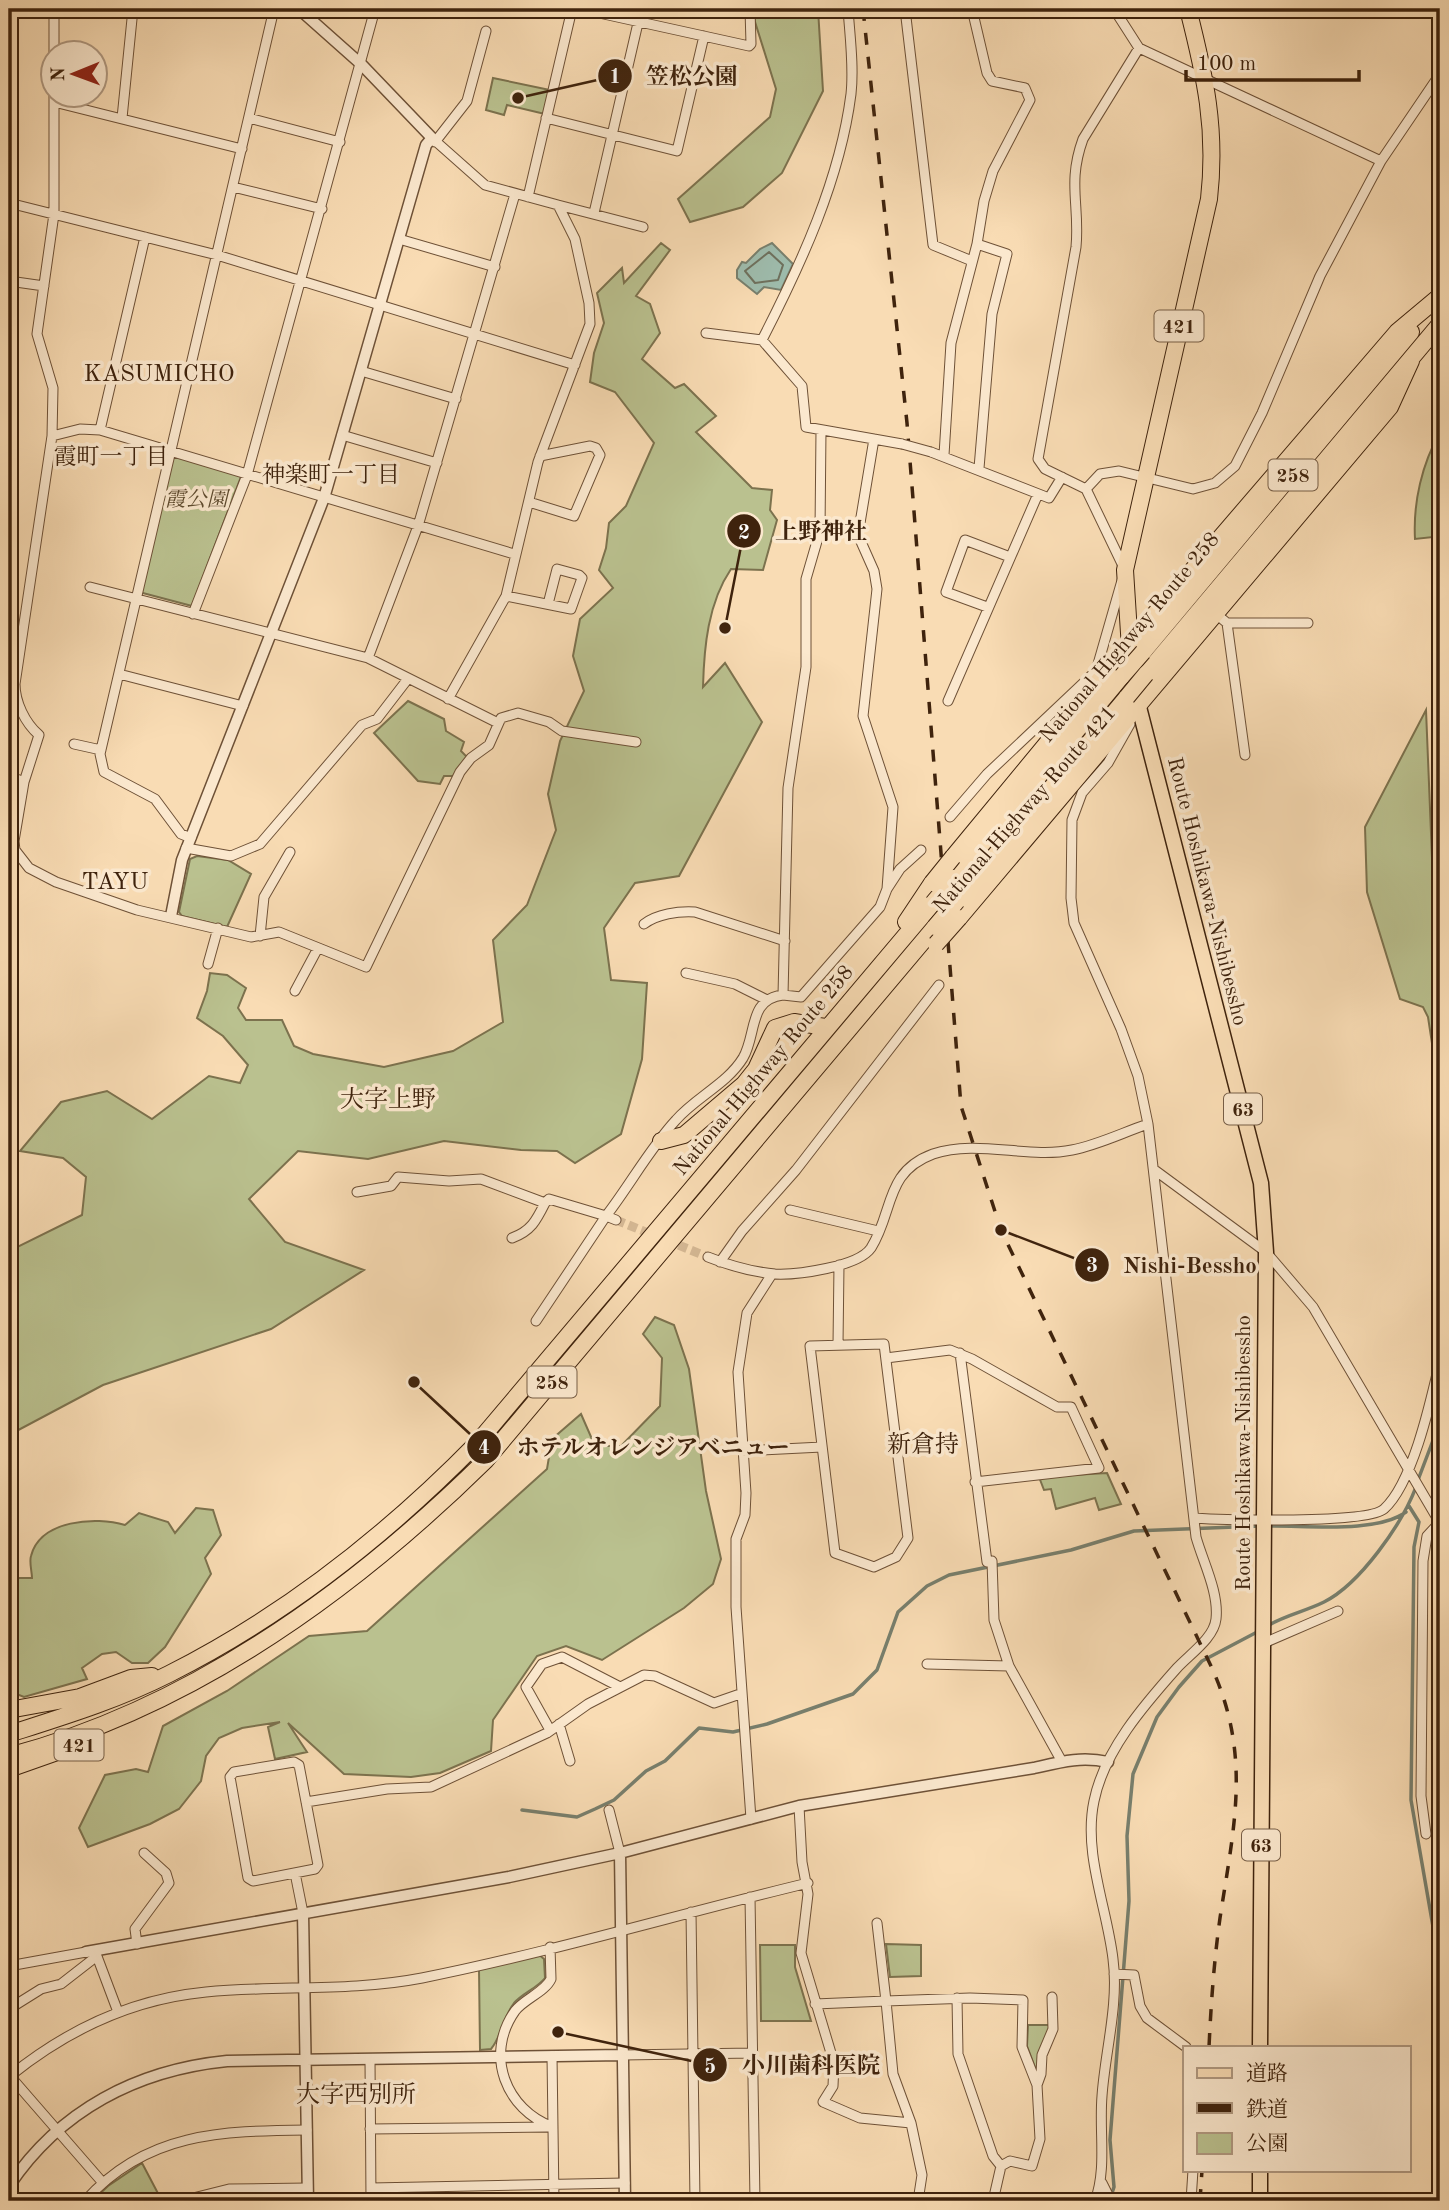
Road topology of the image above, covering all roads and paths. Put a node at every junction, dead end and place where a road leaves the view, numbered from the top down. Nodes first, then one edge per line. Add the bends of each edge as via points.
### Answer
1 (54, 9) edge
2 (133, 9) edge
3 (274, 9) edge
4 (299, 9) edge
5 (375, 9) edge
6 (572, 9) edge
7 (581, 9) edge
8 (750, 9) edge
9 (848, 9) edge
10 (905, 9) edge
11 (972, 9) edge
12 (1114, 9) edge
13 (1188, 9) edge
14 (639, 23) junction
15 (485, 31) dead end
16 (704, 36) junction
17 (54, 38) edge
18 (1139, 48) junction
19 (362, 65) junction
20 (1440, 75) edge
21 (1206, 78) junction
22 (54, 108) edge
23 (88, 108) edge
24 (122, 118) junction
25 (249, 118) junction
26 (546, 118) junction
27 (612, 135) junction
28 (433, 140) junction
29 (341, 142) junction
30 (242, 149) junction
31 (1381, 162) junction
32 (233, 187) junction
33 (515, 194) junction
34 (528, 197) junction
35 (9, 203) edge
36 (558, 205) junction
37 (322, 209) junction
38 (594, 213) junction
39 (54, 214) junction
40 (643, 227) dead end
41 (145, 237) junction
42 (399, 239) junction
43 (977, 244) junction
44 (217, 255) junction
45 (972, 261) junction
46 (495, 267) junction
47 (301, 281) junction
48 (9, 282) edge
49 (44, 286) junction
50 (1440, 296) edge
51 (380, 305) junction
52 (1440, 324) edge
53 (706, 333) dead end
54 (475, 334) junction
55 (762, 340) junction
56 (1411, 360) junction
57 (575, 365) junction
58 (361, 371) junction
59 (456, 399) junction
60 (100, 430) junction
61 (821, 430) junction
62 (342, 435) junction
63 (52, 436) junction
64 (874, 439) junction
65 (169, 452) junction
66 (944, 455) junction
67 (540, 456) junction
68 (437, 463) junction
69 (979, 468) junction
70 (247, 475) junction
71 (1144, 476) junction
72 (1062, 477) junction
73 (1086, 489) junction
74 (1038, 494) junction
75 (324, 498) junction
76 (529, 502) junction
77 (418, 526) junction
78 (514, 554) junction
79 (1010, 556) junction
80 (1125, 570) junction
81 (90, 587) dead end
82 (506, 596) junction
83 (136, 600) junction
84 (548, 604) junction
85 (987, 607) junction
86 (193, 614) junction
87 (1221, 618) junction
88 (1308, 623) dead end
89 (270, 634) junction
90 (1136, 648) junction
91 (368, 659) junction
92 (119, 674) junction
93 (407, 680) junction
94 (448, 699) junction
95 (948, 701) dead end
96 (1133, 702) junction
97 (243, 706) junction
98 (498, 723) junction
99 (636, 742) dead end
100 (74, 744) dead end
101 (101, 750) junction
102 (1245, 755) dead end
103 (9, 776) edge
104 (24, 782) junction
105 (950, 817) dead end
106 (1439, 823) edge
107 (188, 843) junction
108 (921, 850) dead end
109 (290, 852) dead end
110 (1440, 887) edge
111 (887, 888) junction
112 (171, 916) junction
113 (644, 924) dead end
114 (218, 928) junction
115 (935, 935) junction
116 (260, 936) junction
117 (785, 941) junction
118 (318, 948) junction
119 (883, 960) junction
120 (208, 964) dead end
121 (686, 973) dead end
122 (939, 985) dead end
123 (295, 991) dead end
124 (783, 995) junction
125 (767, 1000) junction
126 (825, 1027) junction
127 (1148, 1124) junction
128 (662, 1141) junction
129 (1156, 1171) junction
130 (357, 1192) dead end
131 (545, 1203) junction
132 (790, 1210) dead end
133 (606, 1216) junction
134 (616, 1220) tunnel mouth
135 (878, 1231) junction
136 (512, 1238) dead end
137 (1266, 1252) junction
138 (708, 1257) tunnel mouth
139 (720, 1262) junction
140 (839, 1265) junction
141 (772, 1274) junction
142 (536, 1321) dead end
143 (838, 1345) junction
144 (960, 1353) junction
145 (886, 1358) junction
146 (1440, 1361) edge
147 (822, 1447) junction
148 (742, 1451) junction
149 (1409, 1470) junction
150 (975, 1482) junction
151 (1194, 1519) junction
152 (1440, 1522) edge
153 (1263, 1525) junction
154 (1338, 1611) dead end
155 (1264, 1643) junction
156 (927, 1664) dead end
157 (1009, 1666) junction
158 (167, 1675) junction
159 (620, 1687) junction
160 (740, 1694) junction
161 (142, 1707) junction
162 (9, 1710) edge
163 (559, 1724) junction
164 (550, 1730) junction
165 (9, 1734) edge
166 (9, 1756) edge
167 (1061, 1760) junction
168 (570, 1761) dead end
169 (1108, 1762) junction
170 (9, 1769) edge
171 (306, 1802) junction
172 (799, 1806) junction
173 (609, 1810) dead end
174 (751, 1819) junction
175 (1426, 1834) dead end
176 (144, 1853) dead end
177 (620, 1853) junction
178 (295, 1873) junction
179 (808, 1883) junction
180 (750, 1897) junction
181 (691, 1912) junction
182 (303, 1913) junction
183 (877, 1923) dead end
184 (621, 1930) junction
185 (136, 1944) junction
186 (550, 1947) junction
187 (93, 1953) junction
188 (9, 1966) edge
189 (1114, 1974) junction
190 (304, 1990) junction
191 (1052, 1997) dead end
192 (957, 1998) junction
193 (886, 2001) junction
194 (815, 2004) junction
195 (9, 2009) edge
196 (118, 2012) junction
197 (1185, 2046) edge
198 (1260, 2046) edge
199 (753, 2053) junction
200 (692, 2054) junction
201 (622, 2055) junction
202 (500, 2056) junction
203 (552, 2056) junction
204 (370, 2059) junction
205 (306, 2060) junction
206 (1037, 2085) junction
207 (911, 2123) junction
208 (553, 2127) junction
209 (370, 2129) junction
210 (57, 2130) junction
211 (306, 2130) junction
212 (1001, 2166) junction
213 (1193, 2172) edge
214 (1260, 2172) edge
215 (103, 2183) junction
216 (625, 2183) junction
217 (554, 2184) junction
218 (9, 2186) edge
219 (1104, 2186) junction
220 (307, 2188) junction
221 (371, 2188) junction
222 (86, 2201) edge
223 (181, 2201) edge
224 (308, 2201) edge
225 (371, 2201) edge
226 (554, 2201) edge
227 (625, 2201) edge
228 (695, 2201) edge
229 (755, 2201) edge
230 (918, 2201) edge
231 (993, 2201) edge
232 (1095, 2201) edge
233 (1111, 2201) edge
234 (1191, 2201) edge
235 (1260, 2201) edge

1 - 17 street
2 - 24 street
3 - 25 street
4 - 19 street
5 - 19 street
6 - 26 street
7 - 14 street
8 - 16 street via 749,46
9 - 55 street via 851,94 844,128 818,222
10 - 45 street via 933,245
11 - 43 street via 992,81 1026,88 1030,100 993,171
12 - 18 street
13 - 21 highway, National Highway Route 421 / 421
14 - 16 street
14 - 27 street
15 - 28 street via 464,107
16 - 27 street via 677,151
18 - 21 street
18 - 72 street via 1083,139 1072,183 1078,221 1076,247 1038,459 1045,469
19 - 28 street
19 - 29 street
20 - 31 street
21 - 31 street
21 - 71 highway, National Highway Route 421 / 421 via 1213,130 1209,199
22 - 39 street
23 - 24 street
24 - 30 street
25 - 29 street
25 - 30 street
26 - 27 street
26 - 34 street
27 - 38 street
28 - 33 street via 478,180
28 - 42 street via 426,145
29 - 37 street
30 - 32 street
31 - 71 street via 1320,276 1235,466 1215,483 1193,489
32 - 37 street
32 - 44 street
33 - 34 street
33 - 46 street
34 - 36 street
35 - 39 street
36 - 38 street
36 - 57 street via 575,239 589,303 590,324
37 - 47 street
38 - 40 street
39 - 41 street
39 - 49 street
41 - 44 street
41 - 60 street
42 - 46 street
42 - 51 street
43 - 45 street
43 - 69 street via 1007,254 989,336
44 - 47 street
44 - 65 street
45 - 66 street via 951,342
46 - 54 street
47 - 51 street
47 - 70 street
48 - 49 street
49 - 63 street via 37,342 51,379
50 - 90 highway, National Highway Route 258 / 258
51 - 54 street
51 - 58 street
52 - 56 highway, National Highway Route 258 / 258
53 - 55 street
54 - 57 street
54 - 59 street
55 - 61 street via 802,386 806,427
56 - 87 highway via 1390,407
56 - 96 highway, National Highway Route 258 / 258, bridge via 1146,674
57 - 67 street
58 - 59 street
58 - 62 street
59 - 68 street
60 - 63 street
60 - 65 street
61 - 64 street
61 - 117 street via 820,531 806,579 806,667 788,788
62 - 68 street
62 - 75 street
63 - 104 street via 15,684 27,723 39,735
64 - 66 street, bridge
64 - 111 street via 858,535 877,589 863,716 893,807
65 - 70 street
65 - 83 street
66 - 69 street
67 - 76 street
67 - 76 street via 590,446 600,454 574,516
68 - 77 street
69 - 74 street
70 - 75 street
70 - 86 street
71 - 73 street via 1108,472
71 - 80 highway, National Highway Route 421 / 421
72 - 73 street
72 - 74 street via 1049,498
73 - 80 street
74 - 79 street
75 - 77 street
75 - 89 street
76 - 78 street
77 - 78 street
77 - 91 street
78 - 82 street
79 - 85 street
79 - 85 street via 965,540 946,592
80 - 90 highway, National Highway Route 421 / 421
80 - 105 street via 1096,671 987,774
81 - 83 street
82 - 84 street
82 - 94 street
83 - 86 street
83 - 92 street
84 - 84 street via 574,607 582,578 557,569
85 - 95 street
86 - 89 street
87 - 88 street
87 - 96 highway
87 - 102 street
89 - 91 street
89 - 97 street
90 - 96 highway, National Highway Route 421 / 421
90 - 119 highway, National Highway Route 421, bridge via 953,857
90 - 119 highway, National Highway Route 258 / 258, bridge via 1122,676
91 - 93 street
92 - 97 street
92 - 101 street
93 - 94 street
93 - 107 street via 377,719 362,725 260,844 231,856
94 - 98 street
96 - 115 highway, National Highway Route 258 / 258, bridge via 957,901
96 - 115 highway, National Highway Route 421, bridge via 959,918
96 - 127 street via 1108,763 1082,793 1072,820 1071,898 1074,923 1138,1076
96 - 137 main road, Route Hoshikawa-Nishibessho / 63 via 1261,1183
97 - 107 street
98 - 99 street via 506,715 518,713 562,731
98 - 118 street via 489,745 460,772 366,967
100 - 101 street
101 - 107 street via 104,772 155,799
103 - 104 street
104 - 112 street via 14,841 29,868 136,910
106 - 110 street
107 - 112 street via 177,874
108 - 111 street
109 - 116 street via 264,897
111 - 124 street via 880,907 801,997
112 - 114 street
113 - 117 street via 662,916 695,912
114 - 116 street
114 - 120 street
115 - 161 highway, National Highway Route 258 / 258 via 892,978 486,1460 425,1520 284,1630
116 - 118 street via 279,932
117 - 124 street
118 - 123 street
119 - 126 highway, National Highway Route 258 / 258
121 - 125 street via 735,984
122 - 139 street
124 - 125 street
125 - 128 street via 756,1012 742,1059 700,1102 676,1119
126 - 128 highway via 794,1022 775,1028 744,1084 684,1135
126 - 158 highway, National Highway Route 258 / 258 via 478,1441 420,1501 292,1600
127 - 129 street
127 - 135 street via 1071,1150 933,1154 910,1166 902,1176
128 - 133 street
129 - 137 street
129 - 151 street
130 - 131 street via 391,1186 398,1177 481,1179
131 - 133 street via 548,1199
131 - 136 street via 527,1233
132 - 135 street
133 - 134 street
133 - 142 street
135 - 140 street via 866,1253
137 - 149 street via 1313,1307
137 - 153 main road, Route Hoshikawa-Nishibessho / 63
138 - 139 street
139 - 141 street
140 - 141 street
140 - 143 street
141 - 148 street via 747,1312 738,1372
143 - 145 street via 884,1344
143 - 147 street via 810,1346
144 - 145 street via 950,1350
144 - 150 street
144 - 150 street via 1056,1407 1070,1407 1099,1468
145 - 147 street via 908,1538 896,1557 874,1567 835,1553
146 - 149 street
147 - 148 street
148 - 160 street via 745,1516 736,1539
149 - 152 street
149 - 153 street via 1384,1509 1372,1516
150 - 157 street via 991,1566 994,1620
151 - 153 street
151 - 169 street via 1216,1602 1216,1622
152 - 175 street via 1427,1536 1423,1561 1421,1796
153 - 155 main road, Route Hoshikawa-Nishibessho / 63
154 - 155 street
155 - 198 main road, Route Hoshikawa-Nishibessho / 63
156 - 157 street
157 - 167 street
158 - 162 highway via 131,1678 80,1697
158 - 165 highway, National Highway Route 258 / 258
159 - 160 street via 650,1675 715,1703
159 - 163 street
159 - 164 street via 562,1657 542,1664 526,1687
160 - 174 street
161 - 166 highway, National Highway Route 258 / 258
161 - 170 highway, 421 via 116,1729
163 - 164 street
163 - 168 street
164 - 171 street via 431,1787
167 - 169 street
167 - 172 street
169 - 189 street via 1093,1802 1092,1826
171 - 178 street via 318,1865
171 - 178 street via 299,1765 294,1762 234,1772 230,1777 248,1878 253,1881
172 - 174 street
172 - 179 street via 802,1862
173 - 177 street
174 - 177 street
176 - 185 street via 166,1873 169,1882 135,1929
177 - 182 street
177 - 184 street
178 - 182 street
179 - 180 street
179 - 194 street via 801,1953
180 - 181 street
180 - 199 street
181 - 184 street
181 - 200 street
182 - 185 street
182 - 190 street
183 - 193 street
184 - 186 street
184 - 201 street
185 - 187 street
186 - 190 street via 410,1980
186 - 202 street via 551,1979 514,2011
187 - 188 street
187 - 195 street via 61,1984 41,1989
187 - 196 street
189 - 197 street via 1134,1975 1147,2018
189 - 219 street via 1101,2106
190 - 196 street via 203,1992
190 - 205 street
191 - 206 street via 1053,2029
192 - 193 street
192 - 206 street via 1023,2000 1022,2047
192 - 212 street via 958,2054 993,2156
193 - 194 street
193 - 207 street via 893,2074
194 - 207 street via 834,2063 833,2086 823,2102 860,2118
196 - 210 street via 58,2041 10,2076
199 - 200 street
199 - 229 street
200 - 201 street
200 - 228 street
201 - 203 street
201 - 216 street
202 - 203 street
202 - 204 street
202 - 208 street via 502,2077 513,2098 534,2119
203 - 208 street
204 - 205 street
204 - 209 street
205 - 210 street via 227,2061 168,2070 109,2093
205 - 211 street
206 - 212 street via 1040,2139 1032,2166 1010,2161
207 - 230 street via 922,2175
208 - 209 street
208 - 217 street
209 - 221 street
210 - 215 street
210 - 218 street
211 - 215 street via 231,2131 187,2138 148,2153
211 - 220 street
212 - 231 street
213 - 234 street
214 - 235 main road
215 - 222 street
216 - 217 street
216 - 227 street
217 - 221 street
217 - 226 street
219 - 232 street
219 - 233 street
220 - 223 street via 229,2189
220 - 224 street
221 - 225 street

